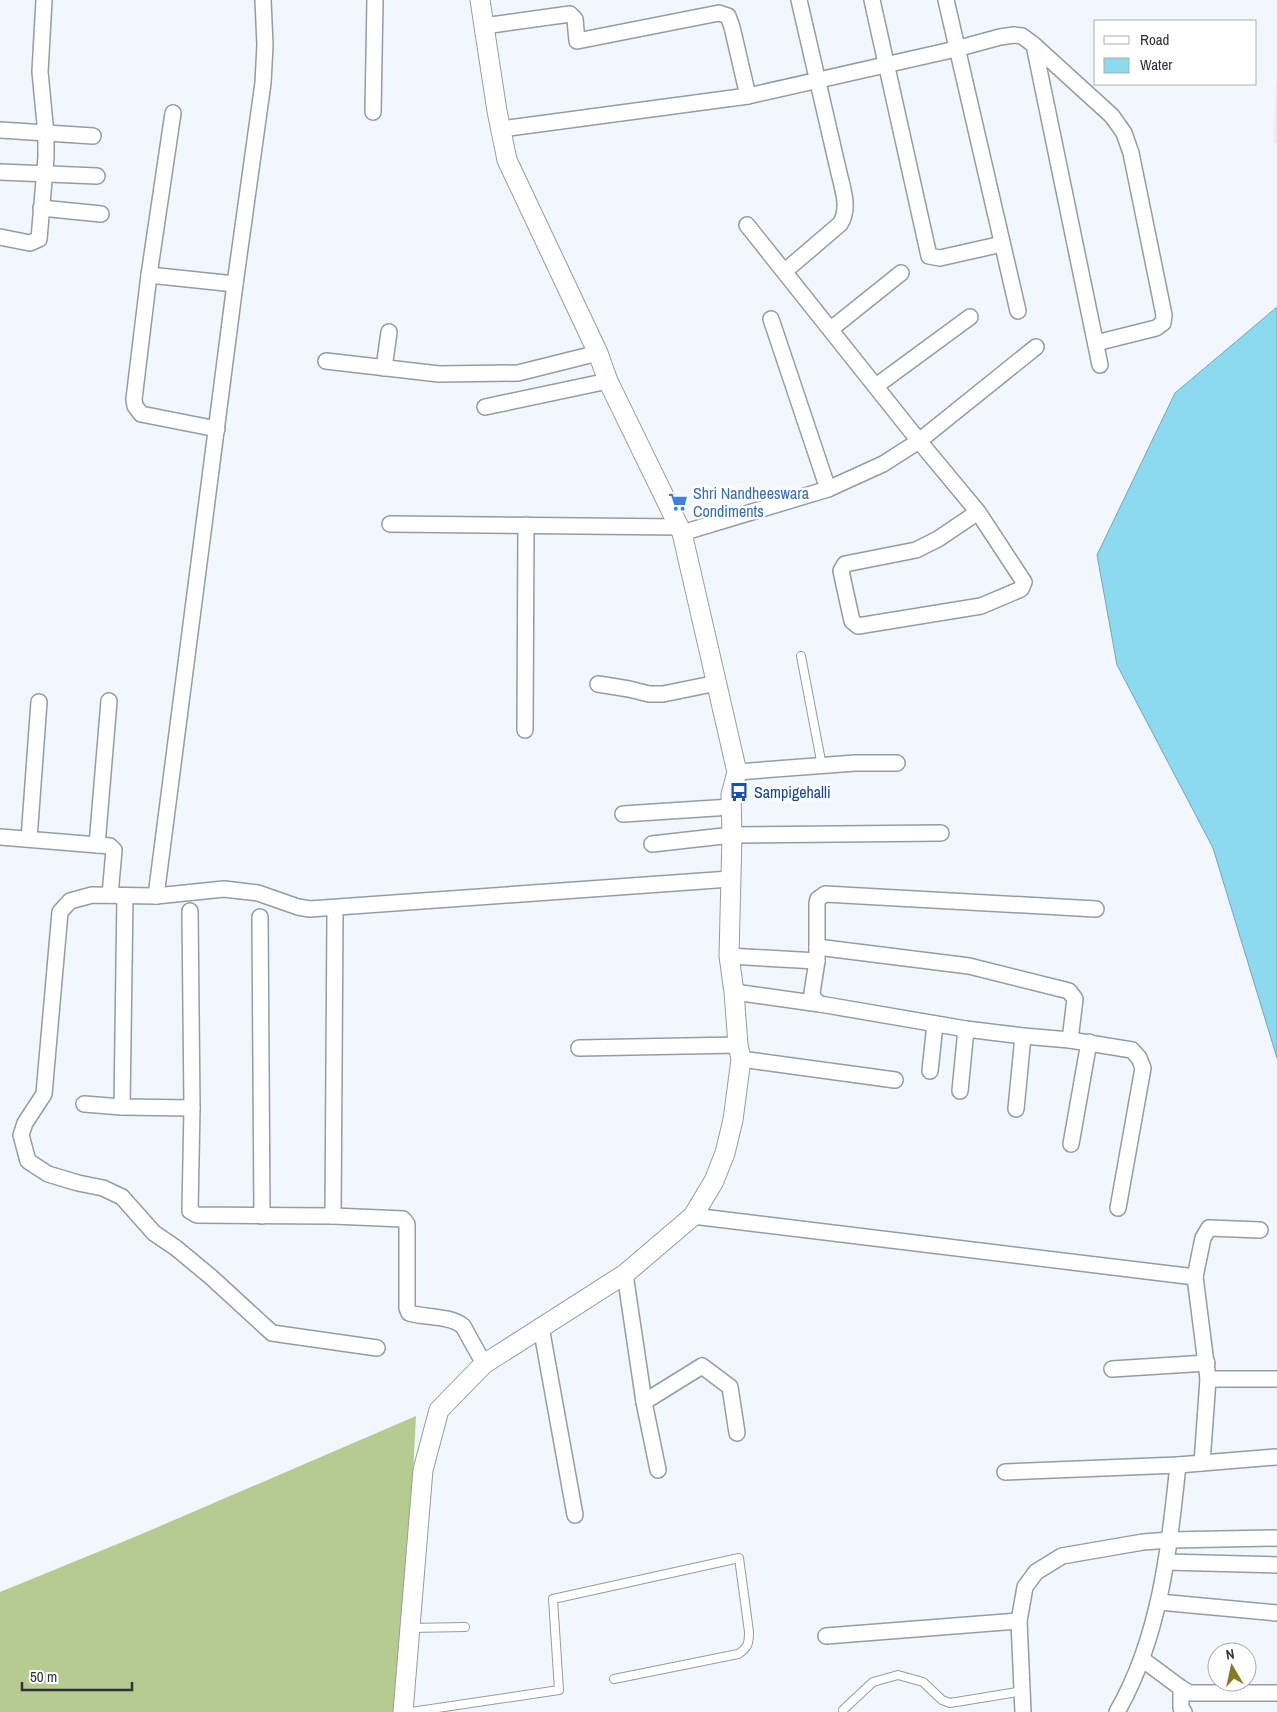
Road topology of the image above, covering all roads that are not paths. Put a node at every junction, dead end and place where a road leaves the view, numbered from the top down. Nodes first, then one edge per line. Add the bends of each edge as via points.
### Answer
1 (44, 0) edge
2 (263, 0) edge
3 (375, 0) edge
4 (480, 0) edge
5 (799, 0) edge
6 (872, 0) edge
7 (946, 0) edge
8 (484, 26) junction
9 (1034, 45) junction
10 (956, 49) junction
11 (887, 64) junction
12 (817, 80) junction
13 (748, 96) junction
14 (373, 112) dead end
15 (173, 113) dead end
16 (501, 129) junction
17 (0, 130) edge
18 (46, 134) junction
19 (93, 136) dead end
20 (0, 172) edge
21 (44, 173) junction
22 (97, 176) dead end
23 (41, 208) junction
24 (101, 214) dead end
25 (747, 224) dead end
26 (0, 237) edge
27 (1002, 244) junction
28 (785, 271) junction
29 (901, 273) dead end
30 (149, 275) junction
31 (235, 284) junction
32 (1018, 311) dead end
33 (970, 316) dead end
34 (771, 319) dead end
35 (831, 329) junction
36 (389, 332) dead end
37 (1096, 343) junction
38 (1036, 347) dead end
39 (598, 353) junction
40 (326, 361) dead end
41 (1100, 365) dead end
42 (384, 368) junction
43 (608, 380) junction
44 (876, 386) junction
45 (485, 407) dead end
46 (217, 429) junction
47 (919, 441) junction
48 (828, 489) junction
49 (978, 512) junction
50 (390, 524) dead end
51 (526, 525) junction
52 (680, 530) junction
53 (801, 656) dead end
54 (717, 683) junction
55 (598, 684) dead end
56 (110, 701) dead end
57 (39, 702) dead end
58 (525, 730) dead end
59 (897, 763) dead end
60 (822, 766) junction
61 (737, 772) junction
62 (731, 807) junction
63 (623, 814) dead end
64 (942, 833) dead end
65 (732, 835) junction
66 (0, 837) edge
67 (29, 839) junction
68 (652, 844) dead end
69 (97, 845) junction
70 (730, 879) junction
71 (110, 895) junction
72 (126, 896) junction
73 (156, 896) junction
74 (1096, 909) dead end
75 (190, 911) dead end
76 (335, 914) dead end
77 (260, 916) dead end
78 (817, 954) junction
79 (729, 956) junction
80 (734, 992) junction
81 (820, 1004) junction
82 (935, 1024) junction
83 (966, 1029) junction
84 (1022, 1036) junction
85 (1070, 1040) junction
86 (1090, 1042) junction
87 (579, 1048) dead end
88 (739, 1052) junction
89 (930, 1072) dead end
90 (895, 1080) dead end
91 (960, 1091) dead end
92 (84, 1104) dead end
93 (122, 1107) junction
94 (192, 1108) junction
95 (1016, 1109) dead end
96 (1071, 1144) dead end
97 (1118, 1208) dead end
98 (262, 1216) junction
99 (333, 1216) junction
100 (693, 1216) junction
101 (1260, 1230) dead end
102 (625, 1274) junction
103 (1196, 1277) junction
104 (541, 1327) junction
105 (377, 1348) dead end
106 (1207, 1362) junction
107 (484, 1364) junction
108 (1112, 1369) dead end
109 (1208, 1379) junction
110 (1277, 1379) edge
111 (644, 1402) junction
112 (737, 1433) dead end
113 (1276, 1457) edge
114 (1202, 1463) junction
115 (1178, 1465) junction
116 (658, 1470) dead end
117 (1005, 1472) dead end
118 (575, 1515) dead end
119 (1277, 1538) edge
120 (1170, 1540) junction
121 (1166, 1562) junction
122 (1277, 1565) edge
123 (1159, 1602) junction
124 (1277, 1613) edge
125 (1019, 1621) junction
126 (465, 1627) dead end
127 (410, 1628) junction
128 (826, 1636) dead end
129 (1142, 1659) junction
130 (614, 1679) dead end
131 (1181, 1688) junction
132 (1022, 1691) junction
133 (1277, 1693) edge
134 (843, 1710) dead end
135 (403, 1712) edge
136 (411, 1712) edge
137 (1024, 1712) edge
138 (1117, 1712) edge
139 (1184, 1712) edge

1 - 18 street via 40,72
2 - 31 street via 263,83
3 - 14 street
4 - 8 street
5 - 12 street
6 - 11 street
7 - 10 street
8 - 13 street via 570,14 575,19 577,41 719,13 728,16 732,27
8 - 16 street
9 - 10 street via 1022,36 1014,35
9 - 37 street
9 - 37 street via 1112,116 1124,133 1131,153 1163,323 1156,328
10 - 11 street
10 - 27 street
11 - 12 street
11 - 27 street via 929,256 940,258
12 - 13 street
12 - 28 street via 845,201 845,216 840,224
13 - 16 street
15 - 30 street
16 - 39 street via 507,160
17 - 18 street
18 - 19 street
18 - 21 street
20 - 21 street
21 - 22 street
21 - 23 street
23 - 24 street
23 - 26 street via 39,239 30,243
25 - 28 street
27 - 32 street
28 - 35 street
29 - 35 street
30 - 31 street
30 - 46 street via 135,381 135,406 141,414
31 - 46 street
33 - 44 street
34 - 48 street
35 - 44 street
36 - 42 street
37 - 41 street
38 - 47 street
39 - 42 street via 518,374 439,374
39 - 43 street
40 - 42 street
43 - 45 street
43 - 52 street
44 - 47 street
46 - 73 street
47 - 48 street via 883,464
47 - 49 street
48 - 52 street
49 - 49 street via 916,550 845,564 841,571 852,621 858,626 981,606 1021,589 1024,582
50 - 51 street
51 - 52 street
51 - 58 street
52 - 54 street
53 - 60 lane
54 - 55 street via 663,694
54 - 61 street
56 - 69 street
57 - 67 street
59 - 60 street
60 - 61 street
61 - 62 street
62 - 63 street
62 - 65 street
64 - 65 street
65 - 68 street
65 - 70 street
66 - 67 street
67 - 69 street
69 - 71 street via 110,846 114,850
70 - 73 street via 310,909 241,890
70 - 79 street
71 - 72 street
71 - 105 street via 92,895 70,901 60,912 44,1094 25,1122 21,1135 28,1161 48,1174 103,1188 122,1197 154,1233 211,1277 272,1332
72 - 73 street
72 - 93 street
74 - 78 street via 825,894 818,899
75 - 94 street
76 - 99 street
77 - 98 street
78 - 79 street
78 - 81 street via 812,993
78 - 85 street via 969,966 1069,991 1075,999
79 - 80 street
80 - 81 street
80 - 88 street
81 - 82 street
82 - 83 street
82 - 89 street
83 - 84 street
83 - 91 street
84 - 85 street
84 - 95 street
85 - 86 street
86 - 96 street
86 - 97 street via 1132,1050 1140,1058 1143,1068
87 - 88 street
88 - 90 street
88 - 100 street via 734,1112 725,1153 714,1182
92 - 93 street
93 - 94 street
94 - 98 street via 190,1211 198,1215
98 - 99 street
99 - 107 street via 403,1219 407,1224 409,1313 457,1321
100 - 102 street
100 - 103 street
101 - 103 street via 1209,1228 1203,1238
102 - 104 street
102 - 111 street
103 - 106 street
104 - 107 street
104 - 118 street
106 - 108 street
106 - 109 street
107 - 127 street via 439,1410 423,1470
109 - 110 street
109 - 114 street
111 - 112 street via 702,1366 730,1387
111 - 116 street
113 - 114 street
114 - 115 street
115 - 117 street
115 - 120 street
119 - 120 street
120 - 121 street
120 - 125 street via 1062,1556 1036,1572 1025,1587
121 - 122 street
121 - 123 street
123 - 124 street
123 - 129 street
125 - 128 street
125 - 132 street
126 - 127 lane
127 - 135 street
129 - 131 street
129 - 138 street
130 - 136 lane via 738,1654 744,1650 749,1644 749,1632 739,1558 553,1599 559,1690
131 - 133 street via 1190,1693
131 - 139 street
132 - 134 lane via 950,1703 942,1700 923,1682 898,1675 873,1682
132 - 137 street

